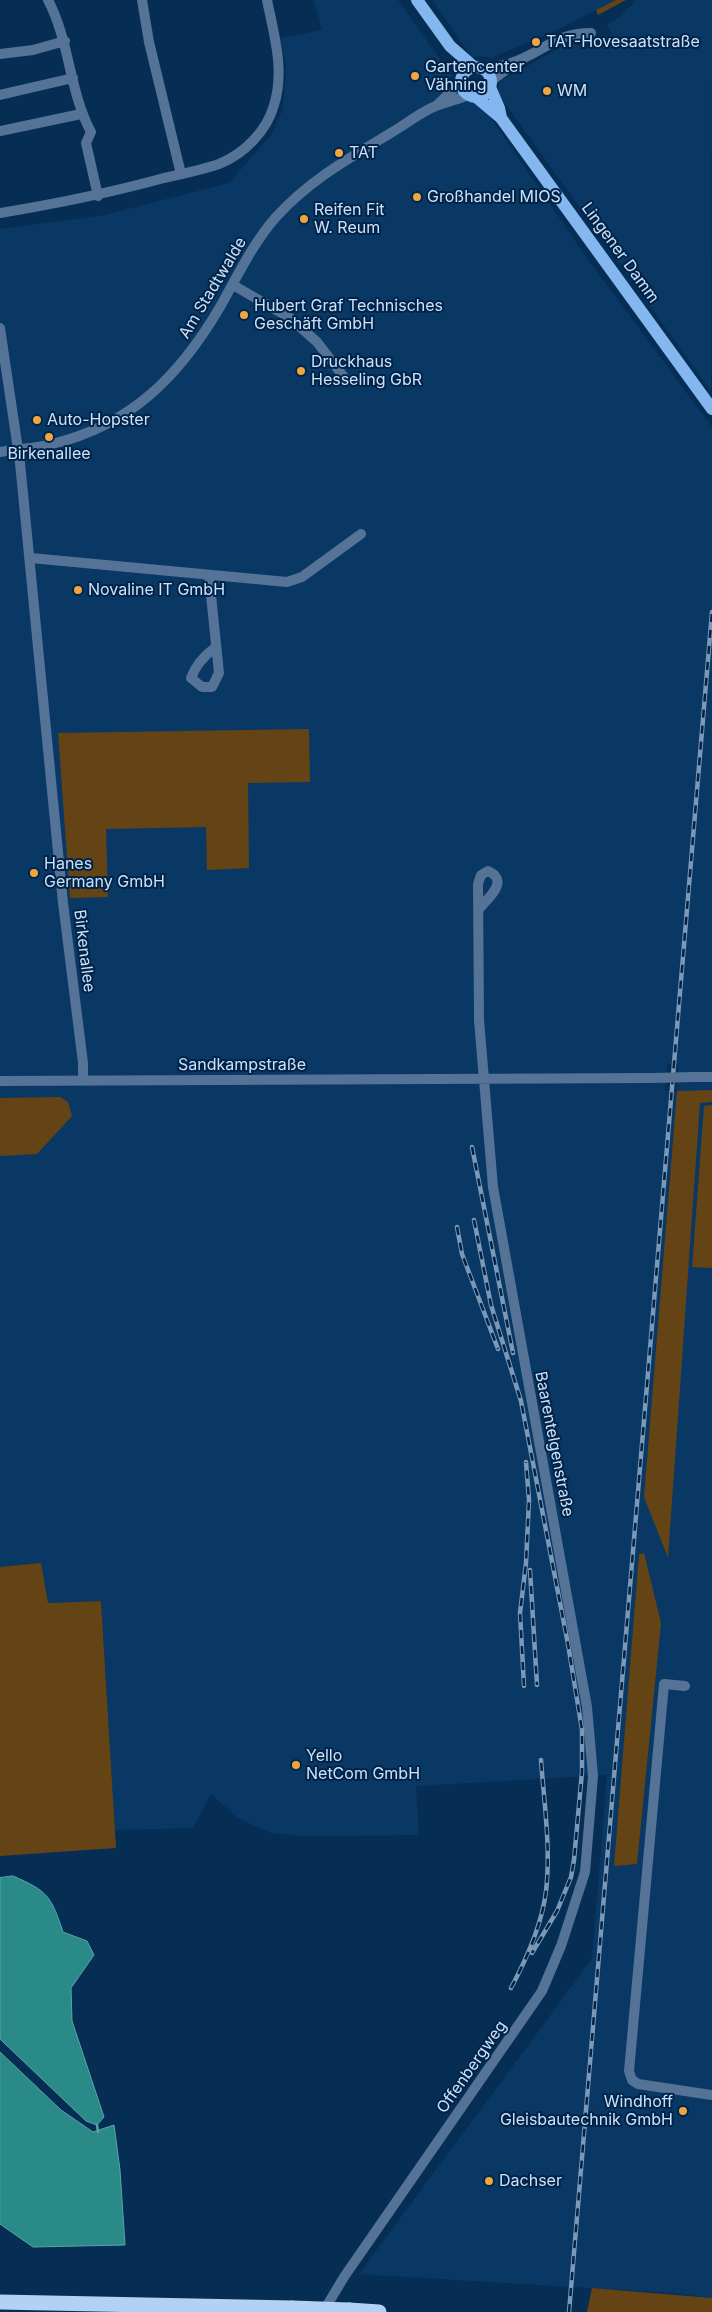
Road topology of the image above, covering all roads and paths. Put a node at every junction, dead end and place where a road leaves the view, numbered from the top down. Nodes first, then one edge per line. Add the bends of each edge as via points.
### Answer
1 (48, 0) edge
2 (142, 0) edge
3 (267, 0) edge
4 (417, 0) edge
5 (591, 33) dead end
6 (65, 41) junction
7 (450, 46) junction
8 (0, 54) edge
9 (512, 63) junction
10 (479, 68) junction
11 (73, 78) junction
12 (462, 79) junction
13 (490, 84) junction
14 (0, 95) edge
15 (472, 96) junction
16 (436, 106) junction
17 (81, 114) junction
18 (501, 118) junction
19 (0, 131) edge
20 (181, 174) junction
21 (98, 196) junction
22 (0, 214) edge
23 (233, 285) junction
24 (0, 328) edge
25 (347, 381) dead end
26 (712, 409) edge
27 (18, 449) junction
28 (0, 452) edge
29 (361, 534) dead end
30 (30, 558) junction
31 (209, 576) junction
32 (216, 647) dead end
33 (479, 909) dead end
34 (712, 1077) edge
35 (83, 1080) junction
36 (484, 1080) junction
37 (0, 1081) edge
38 (686, 1686) dead end
39 (591, 1814) joint
40 (712, 2095) edge
41 (0, 2302) edge
42 (323, 2312) edge
43 (379, 2312) edge

1 - 6 street
2 - 20 street
3 - 20 street via 280,73 271,114 251,143 234,156 219,164
4 - 7 main road
5 - 9 street via 562,36
6 - 8 street via 33,50
6 - 11 street
7 - 10 main road
7 - 12 main road
9 - 10 street
9 - 13 street
10 - 12 main road via 465,72
10 - 13 main road
11 - 14 street
11 - 17 street
12 - 15 main road via 462,87
12 - 16 street, Am Stadtwalde
13 - 15 main road via 484,94
13 - 18 main road, Lingener Damm
15 - 16 street, Am Stadtwalde
15 - 18 main road, Lingener Damm
16 - 23 street, Am Stadtwalde via 314,180 274,220
17 - 19 street
17 - 21 street via 91,132 86,143
18 - 26 main road, Lingener Damm
20 - 21 street
21 - 22 street
23 - 25 street via 290,318 316,342
23 - 27 street, Am Stadtwalde via 182,364 130,410 71,438
24 - 27 street, Birkenallee
27 - 28 street, Am Stadtwalde
27 - 30 street, Birkenallee
29 - 31 street via 302,577 287,582
30 - 31 street
30 - 35 street, Birkenallee
31 - 32 street
33 - 36 street via 478,1020
34 - 36 street, Sandkampstraße, bridge
35 - 36 street, Sandkampstraße
35 - 37 street, Sandkampstraße
36 - 39 street, Baarentelgenstraße via 492,1187 503,1254 587,1706 592,1757
38 - 40 street via 664,1684 629,2071 632,2080 638,2084
39 - 42 street, Offenbergweg via 584,1872 561,1946 542,1991
41 - 43 highway, bridge

